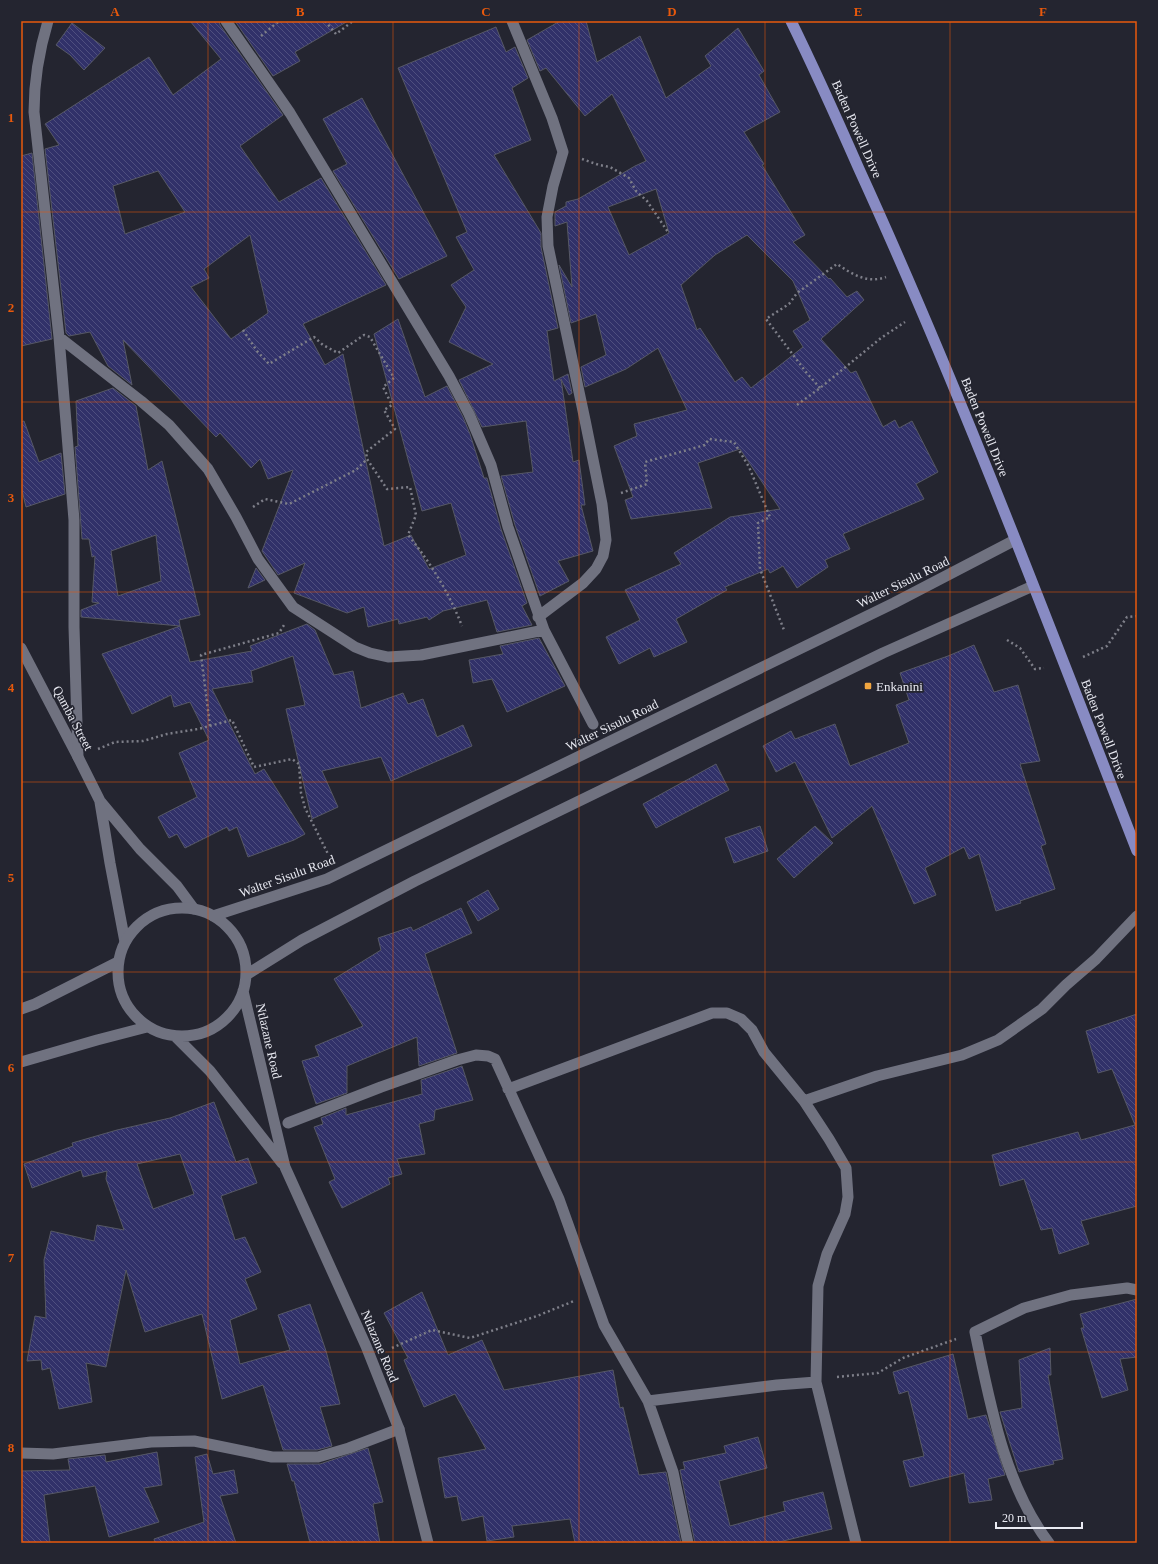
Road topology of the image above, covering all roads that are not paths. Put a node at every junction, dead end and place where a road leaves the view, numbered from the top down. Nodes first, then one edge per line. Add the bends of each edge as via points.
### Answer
1 (48, 21) edge
2 (226, 21) edge
3 (512, 21) edge
4 (791, 21) edge
5 (59, 337) junction
6 (1015, 540) junction
7 (1033, 586) junction
8 (538, 617) junction
9 (544, 630) junction
10 (21, 648) edge
11 (593, 724) dead end
12 (78, 757) junction
13 (100, 801) junction
14 (1137, 851) edge
15 (194, 910) junction
16 (213, 916) junction
17 (1137, 916) edge
18 (125, 942) junction
19 (118, 962) junction
20 (246, 975) junction
21 (243, 991) junction
22 (21, 1009) edge
23 (147, 1027) junction
24 (176, 1037) junction
25 (21, 1062) edge
26 (508, 1089) junction
27 (804, 1101) junction
28 (288, 1123) dead end
29 (285, 1167) junction
30 (1137, 1290) edge
31 (816, 1382) junction
32 (648, 1401) junction
33 (399, 1429) junction
34 (21, 1453) edge
35 (428, 1543) edge
36 (688, 1543) edge
37 (856, 1543) edge
38 (1049, 1543) edge

1 - 5 street via 34,87 34,112
2 - 8 street via 290,113 449,376 469,414 491,464 508,527
3 - 8 street via 552,118 563,152 547,217 548,246 586,420 606,540 603,556 596,569 583,583
4 - 6 main road, Baden Powell Drive via 905,269
5 - 9 street via 169,425 208,469 258,558 293,607 355,647 388,657 421,655
5 - 12 street via 74,520
6 - 7 main road, Baden Powell Drive
6 - 16 street, Walter Sisulu Road via 887,606 327,879
7 - 14 main road, Baden Powell Drive
7 - 20 street via 883,653 416,880 302,940
8 - 9 street
9 - 11 street
10 - 12 street, Qamba Street
12 - 13 street, Qamba Street
13 - 15 street, Qamba Street via 140,849 177,886
13 - 18 street, Qamba Street
15 - 16 street
15 - 18 street via 171,909 149,917
16 - 20 street via 226,925 235,936 242,950
17 - 27 street via 1096,959 1042,1009 998,1040 962,1055 877,1076
18 - 19 street
19 - 22 street
19 - 23 street via 118,980 123,999 137,1019
20 - 21 street
21 - 24 street via 236,1007 224,1021 210,1030 193,1036
21 - 29 street, Ntlazane Road
23 - 24 street
23 - 25 street
24 - 29 street, Ntlazane Road via 210,1071
26 - 27 street via 712,1013 727,1014 741,1019 752,1030 764,1052
26 - 28 street via 495,1059 476,1055 381,1087
26 - 32 street via 559,1199 604,1324
27 - 31 street via 846,1168 848,1197 845,1214 827,1254 818,1286
29 - 33 street, Ntlazane Road via 354,1318
30 - 38 street via 1127,1288 1071,1295 1024,1308 975,1332 986,1386 1017,1490
31 - 32 street
31 - 37 street
32 - 36 street via 672,1472
33 - 34 street via 318,1457 272,1457 194,1441 151,1442 53,1454
33 - 35 street, Ntlazane Road

